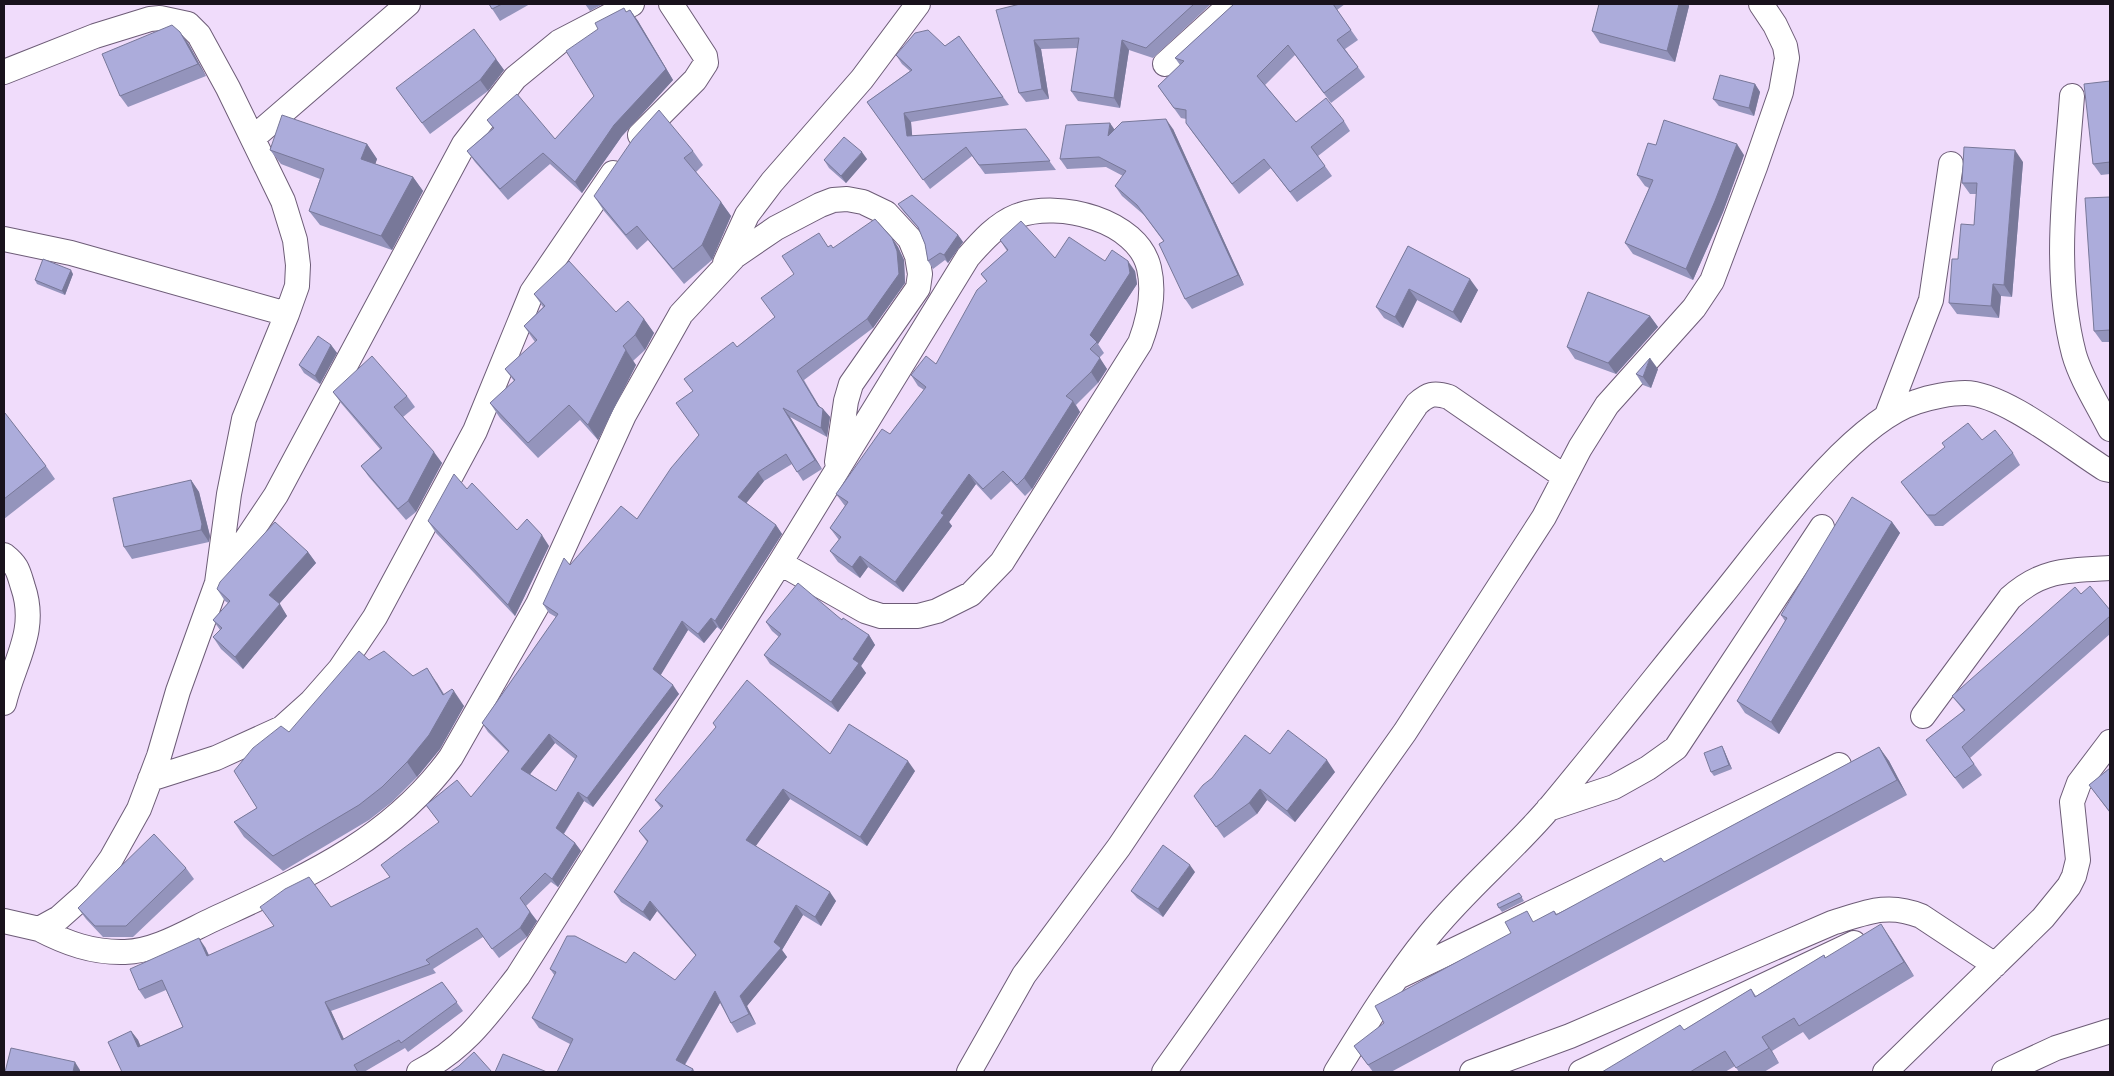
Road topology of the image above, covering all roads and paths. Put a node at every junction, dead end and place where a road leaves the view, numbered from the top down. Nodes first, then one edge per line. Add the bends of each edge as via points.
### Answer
1 (408, 4) edge
2 (632, 4) edge
3 (671, 4) edge
4 (918, 4) edge
5 (1231, 4) edge
6 (1760, 4) edge
7 (183, 12) edge
8 (1165, 64) dead end
9 (4, 72) edge
10 (2072, 96) dead end
11 (253, 138) junction
12 (1951, 164) dead end
13 (4, 239) edge
14 (722, 271) junction
15 (287, 314) junction
16 (1887, 415) junction
17 (2110, 429) edge
18 (2110, 470) edge
19 (836, 471) junction
20 (1565, 477) junction
21 (1822, 527) dead end
22 (4, 555) edge
23 (780, 563) junction
24 (2110, 568) edge
25 (216, 583) junction
26 (4, 703) edge
27 (1923, 716) dead end
28 (2110, 742) edge
29 (1839, 766) edge
30 (150, 780) junction
31 (1548, 809) junction
32 (4, 921) edge
33 (39, 929) junction
34 (1854, 943) edge
35 (1995, 965) junction
36 (1396, 978) junction
37 (2110, 1031) edge
38 (2056, 1048) junction
39 (419, 1072) edge
40 (969, 1072) edge
41 (1164, 1072) edge
42 (1336, 1072) edge
43 (1472, 1072) edge
44 (1581, 1072) edge
45 (1885, 1072) edge
46 (2004, 1072) edge
47 (2032, 1072) edge

1 - 11 street
2 - 25 street via 560,42 514,78 464,144 276,495
3 - 30 street via 705,56 704,67 632,145 532,292 475,431 374,617 350,654 311,702 282,728 216,758
4 - 14 street via 862,79 747,215
5 - 8 street
6 - 20 street via 1775,25 1787,58 1781,92 1756,167 1712,281 1694,308 1606,405
7 - 9 street via 123,27
7 - 11 street via 188,24 199,35
10 - 17 street via 2061,250 2066,316 2074,356
11 - 15 street via 283,201 295,240 297,286
12 - 16 street via 1931,300
13 - 15 street via 71,253
14 - 19 street via 735,256 776,228 833,200 847,199 876,207 898,224 910,239 920,274 918,288 851,384
14 - 33 street via 681,314 624,415 538,604 451,757 434,780 397,817 354,849 309,874 156,946 126,952 78,947
15 - 25 street via 244,419
16 - 18 street via 1918,401 1966,392 1983,396 2029,419
16 - 31 street via 1856,441 1798,502
19 - 23 street
19 - 23 street via 968,257 999,226 1032,212 1078,212 1116,227 1144,255 1151,280 1150,314 1140,342 1002,562 970,594 937,611 918,616 881,616
20 - 40 street via 1449,397 1436,393 1417,404 1119,847 1024,975
20 - 41 street via 1544,517 1404,732
21 - 31 street via 1676,748 1614,787
22 - 26 street via 16,564 28,601 30,624
23 - 39 street via 518,976 457,1049
24 - 27 street via 2055,572 2022,587 2010,598
25 - 30 street
28 - 35 street via 2079,783 2072,802 2078,860 2074,876 2043,918
29 - 36 street
30 - 33 street via 139,810 86,894 59,918
31 - 36 street via 1431,932
32 - 33 street
34 - 44 street
35 - 43 street via 1921,916 1907,910 1875,910 1832,923 1570,1036
35 - 45 street
36 - 42 street
37 - 38 street
38 - 46 street
38 - 47 street

